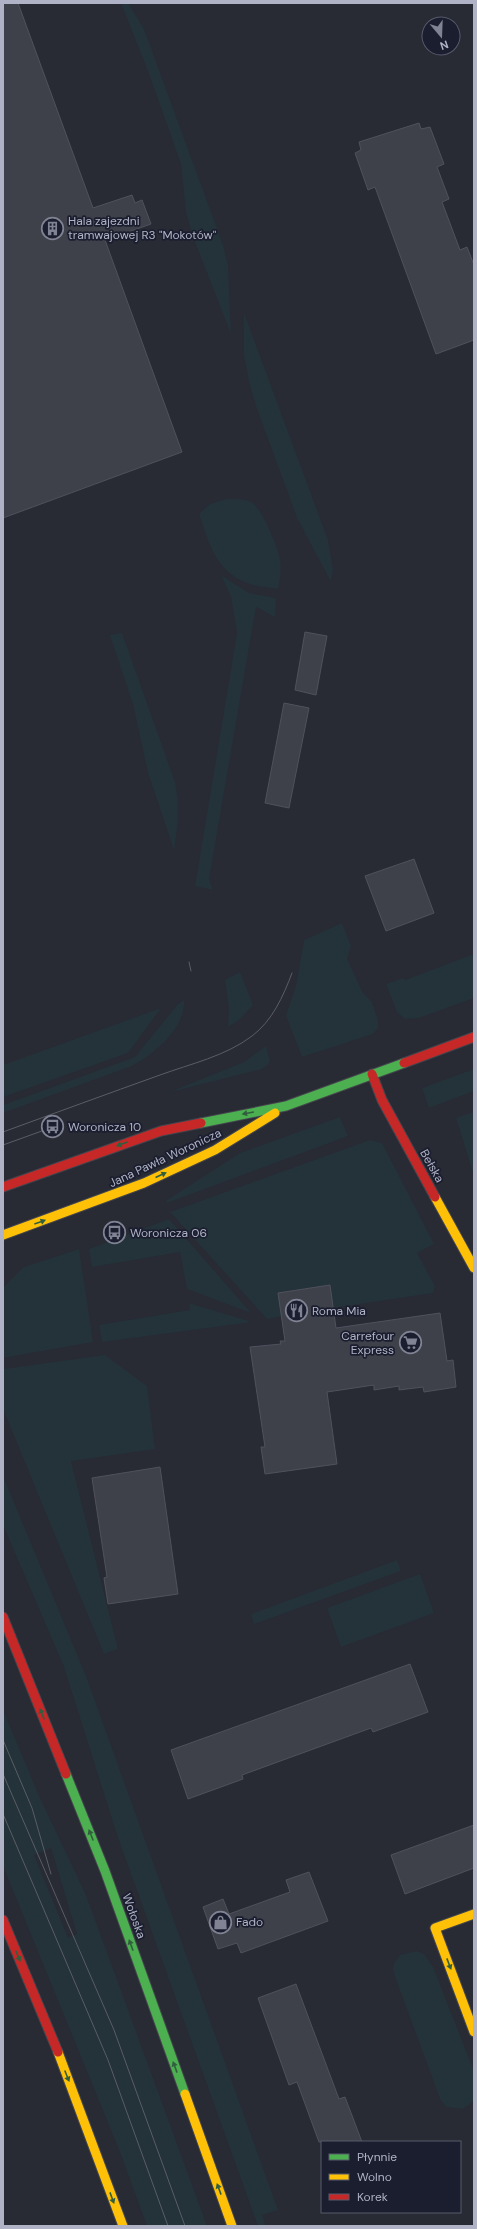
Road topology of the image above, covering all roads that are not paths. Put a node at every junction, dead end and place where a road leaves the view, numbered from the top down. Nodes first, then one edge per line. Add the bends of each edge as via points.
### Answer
1 (474, 1037) edge
2 (372, 1074) junction
3 (286, 1106) junction
4 (3, 1187) edge
5 (3, 1235) edge
6 (474, 1268) edge
7 (3, 1617) edge
8 (474, 1914) edge
9 (3, 1920) edge
10 (474, 2032) edge
11 (123, 2226) edge
12 (232, 2226) edge

1 - 2 street, Jana Pawła Woronicza
2 - 3 street, Jana Pawła Woronicza
2 - 6 street, Bełska via 382,1100
3 -> 4 street, Jana Pawła Woronicza via 161,1131
5 -> 3 street, Jana Pawła Woronicza via 144,1183 215,1150
12 -> 7 street, Wołoska via 105,1871
8 -> 10 street via 435,1928
9 -> 11 street via 76,2097

